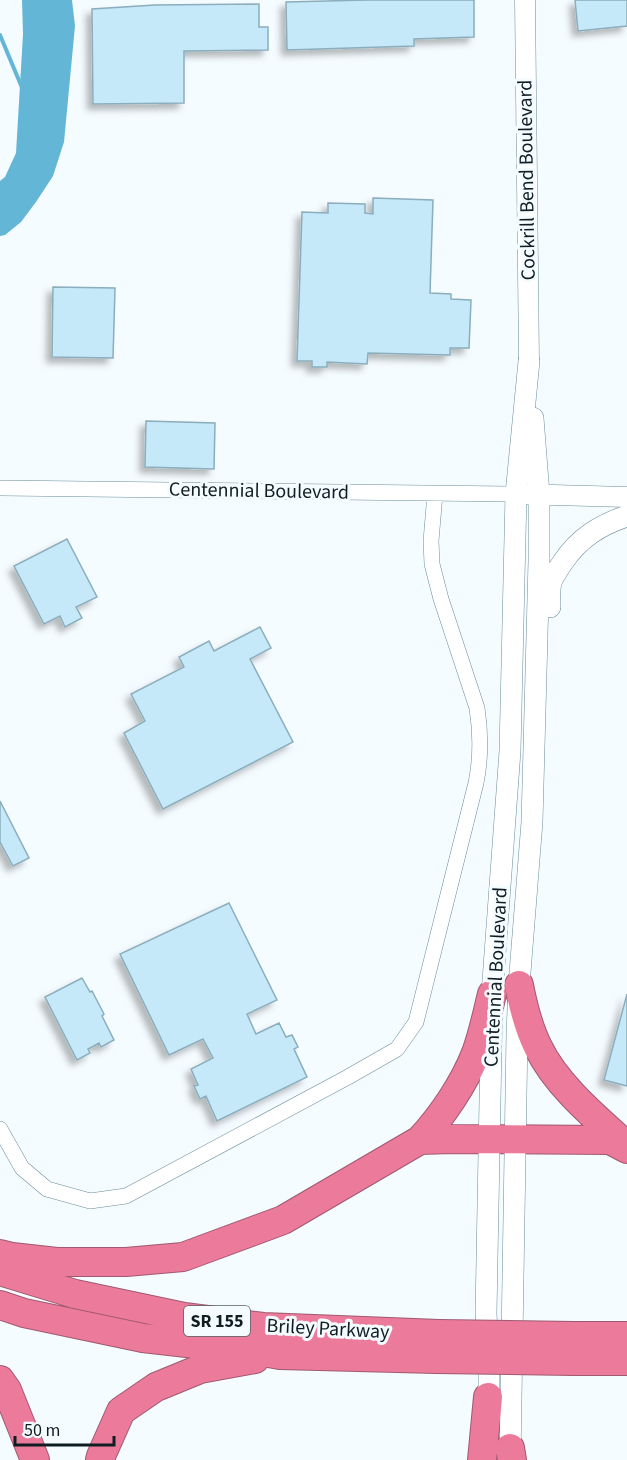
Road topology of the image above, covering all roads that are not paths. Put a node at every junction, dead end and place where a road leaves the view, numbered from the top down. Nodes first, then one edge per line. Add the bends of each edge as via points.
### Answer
1 (525, 0) edge
2 (530, 361) junction
3 (3, 488) dead end
4 (435, 494) junction
5 (516, 494) junction
6 (539, 494) junction
7 (627, 497) edge
8 (627, 516) edge
9 (532, 822) junction
10 (506, 990) junction
11 (0, 1129) edge
12 (420, 1140) junction
13 (503, 1140) junction
14 (627, 1147) edge
15 (0, 1254) edge
16 (0, 1271) edge
17 (0, 1305) edge
18 (627, 1336) edge
19 (437, 1346) junction
20 (573, 1348) junction
21 (280, 1354) junction
22 (627, 1361) edge
23 (0, 1380) edge
24 (488, 1397) junction
25 (505, 1457) edge
26 (35, 1460) edge
27 (100, 1460) edge
28 (482, 1460) edge

1 - 2 street, Cockrill Bend Boulevard
2 - 5 main road, Centennial Boulevard
2 - 6 main road, Centennial Boulevard
3 - 4 street, Centennial Boulevard
4 - 5 street, Centennial Boulevard
4 - 11 street via 432,564 477,708 481,747 476,783 416,1022 397,1049 126,1196 90,1201 46,1189 22,1168
5 - 6 street, Centennial Boulevard
5 - 10 main road, Centennial Boulevard
6 - 7 street, Centennial Boulevard
6 - 9 main road, Centennial Boulevard
8 - 9 main road via 582,539 551,584 547,751
9 - 10 main road, Centennial Boulevard
10 - 12 highway via 450,1102
10 - 13 main road, Centennial Boulevard
10 - 14 highway via 558,1078
12 - 13 highway
12 - 15 highway via 283,1220 183,1257 57,1262
13 - 14 highway via 610,1140
13 - 24 main road, Centennial Boulevard via 486,1313
13 - 25 main road, Centennial Boulevard
16 - 19 highway, Briley Parkway / SR 155 via 75,1294 184,1317
17 - 21 highway, Briley Parkway / SR 155 via 143,1338
18 - 20 highway, Briley Parkway / SR 155
19 - 20 highway, Briley Parkway / SR 155, bridge
19 - 21 highway, Briley Parkway / SR 155
20 - 22 highway, Briley Parkway / SR 155
21 - 27 highway via 200,1369 156,1387 121,1411
23 - 26 highway
24 - 25 main road, Centennial Boulevard
24 - 28 highway

